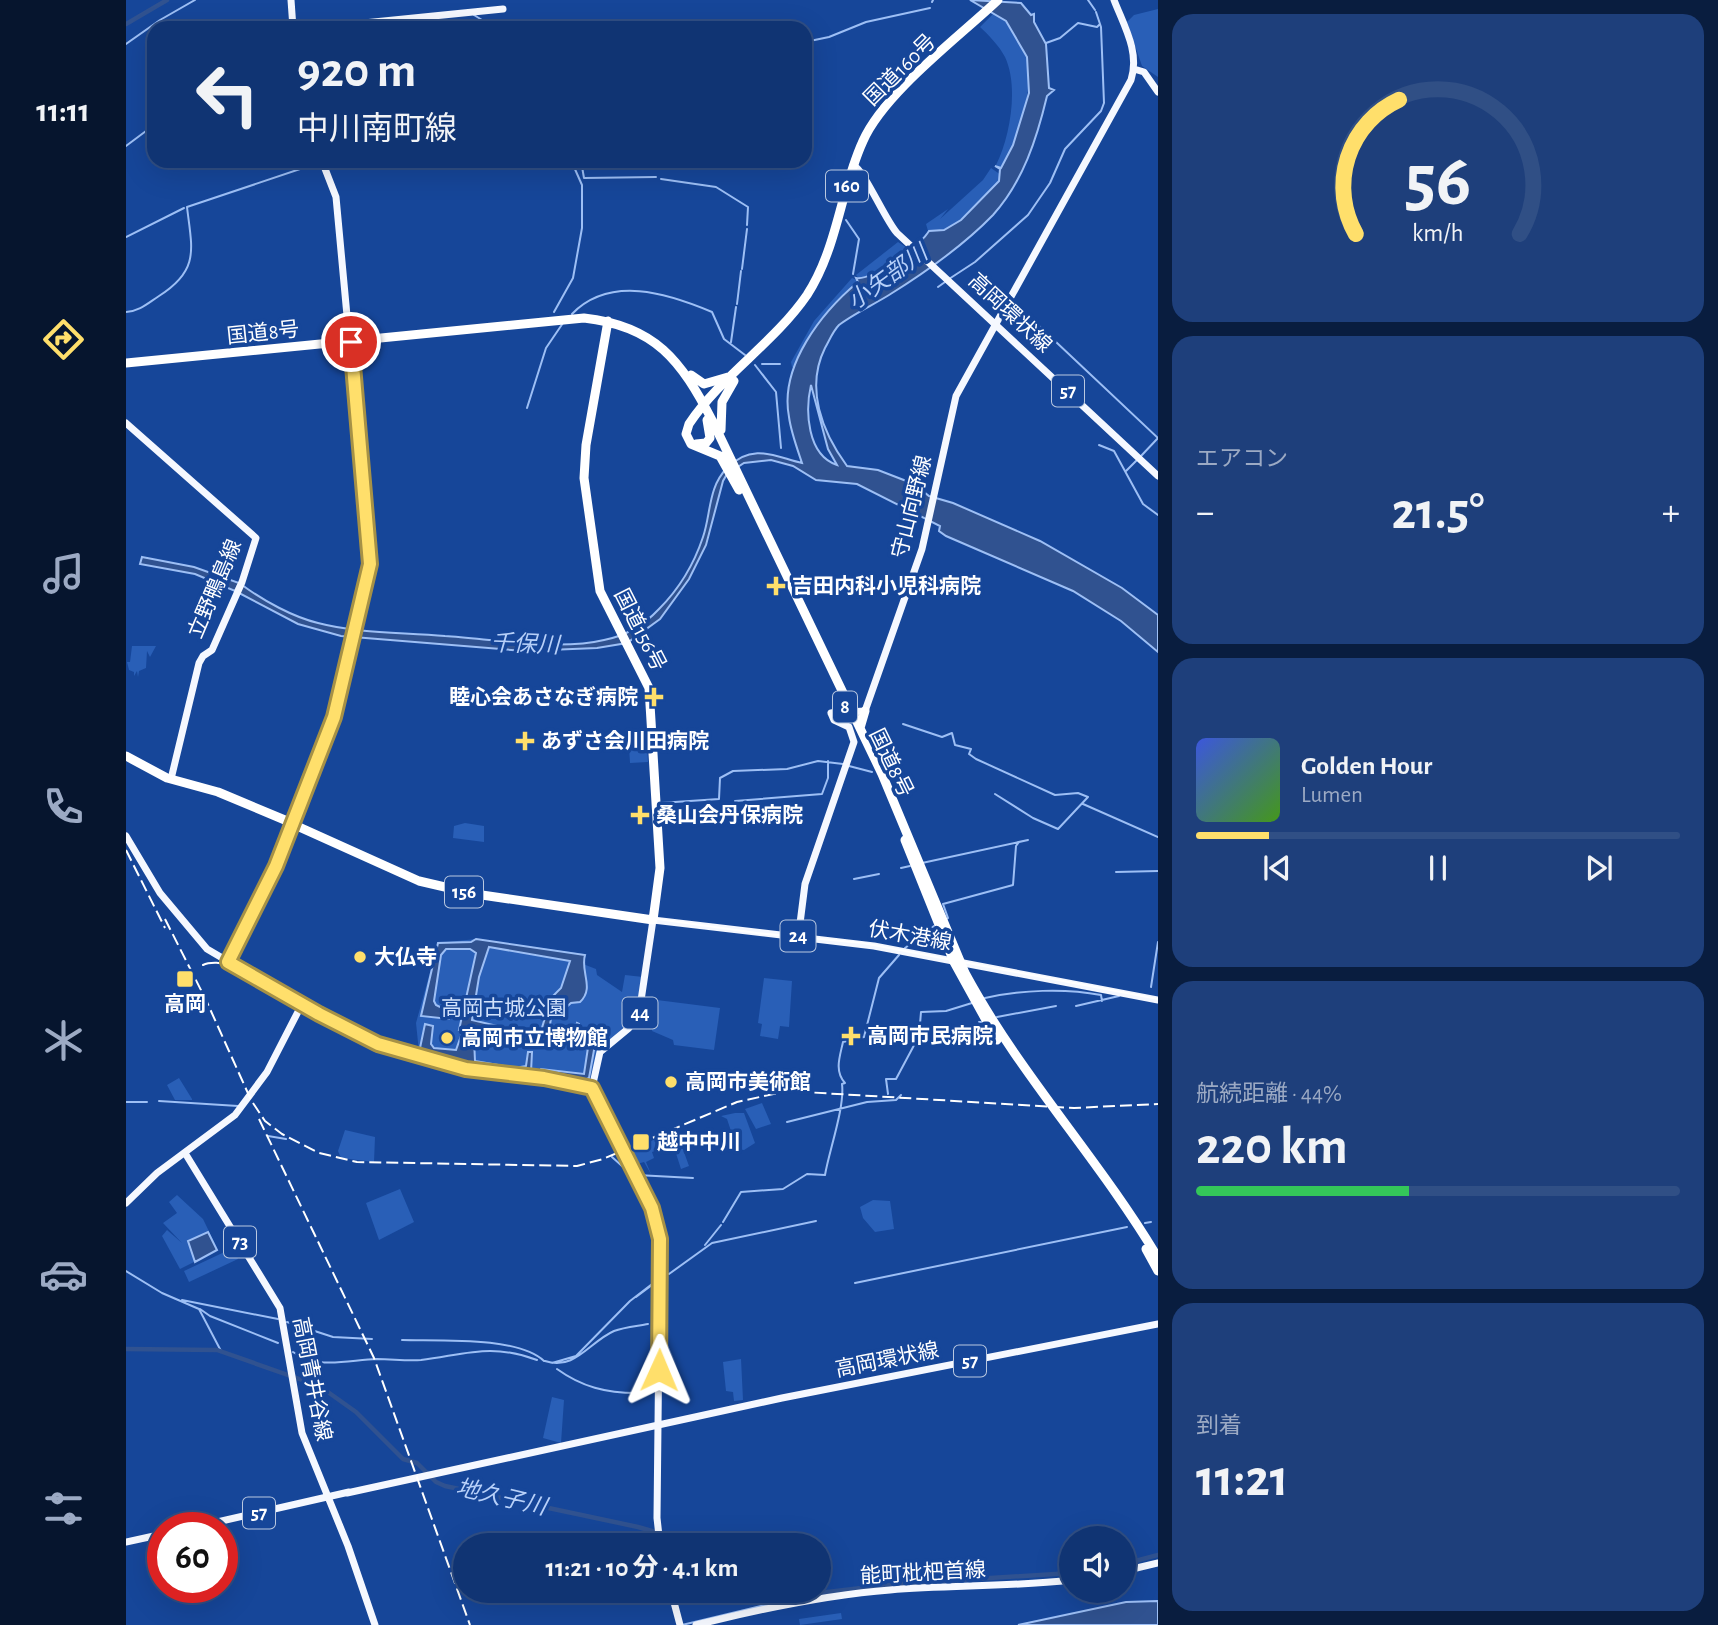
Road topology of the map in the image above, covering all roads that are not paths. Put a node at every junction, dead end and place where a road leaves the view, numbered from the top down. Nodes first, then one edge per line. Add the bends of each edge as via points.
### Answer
1 (290, 0) edge
2 (998, 0) edge
3 (1003, 0) edge
4 (1114, 0) edge
5 (503, 9) dead end
6 (292, 21) edge
7 (384, 21) edge
8 (969, 30) junction
9 (1134, 69) junction
10 (1158, 92) edge
11 (855, 166) junction
12 (325, 168) edge
13 (608, 323) junction
14 (996, 323) junction
15 (351, 342) junction
16 (657, 343) junction
17 (750, 360) junction
18 (126, 363) edge
19 (705, 403) junction
20 (697, 414) junction
21 (126, 423) edge
22 (724, 452) junction
23 (1158, 475) edge
24 (743, 491) joint
25 (865, 711) junction
26 (849, 712) junction
27 (860, 728) junction
28 (126, 757) edge
29 (171, 779) junction
30 (902, 822) junction
31 (291, 824) junction
32 (126, 836) edge
33 (653, 918) junction
34 (798, 938) junction
35 (958, 960) junction
36 (229, 963) junction
37 (1158, 998) edge
38 (302, 1004) junction
39 (1029, 1079) junction
40 (592, 1088) junction
41 (185, 1153) junction
42 (1100, 1172) junction
43 (126, 1203) edge
44 (1123, 1208) junction
45 (1158, 1255) edge
46 (1158, 1264) edge
47 (1158, 1271) edge
48 (1158, 1324) edge
49 (660, 1425) junction
50 (328, 1498) junction
51 (238, 1518) edge
52 (659, 1533) edge
53 (147, 1537) edge
54 (126, 1542) edge
55 (1158, 1563) edge
56 (1136, 1568) edge
57 (1059, 1581) edge
58 (674, 1603) edge
59 (375, 1625) edge
60 (680, 1625) edge
61 (696, 1625) edge

1 - 6 main road
2 - 8 highway, 160
3 - 8 highway, 160
4 - 9 main road via 1132,44
5 - 7 main road
8 - 11 highway, 国道160号 / 160 via 886,110
9 - 10 main road via 1143,72
9 - 14 main road, 守山向野線
11 - 14 main road, 高岡環状線 / 57 via 897,233
11 - 17 highway, 国道160号 / 160 via 838,236 821,276 792,317
12 - 15 main road via 336,197
13 - 15 highway, 国道8号 via 567,320
13 - 16 highway, 国道8号 via 631,328
13 - 19 highway, 国道8号 via 656,348 683,373
13 - 33 highway, 国道156号 via 584,478 597,580 649,688 660,868
14 - 23 main road, 高岡環状線 / 57
14 - 25 main road, 守山向野線 via 956,396 926,530
15 - 18 highway, 国道8号
15 - 31 main road via 370,564 334,717
16 - 17 highway, 160 via 702,383 725,379
16 - 22 highway, 国道8号 via 692,382
17 - 19 highway, 160
17 - 22 highway, 160 via 722,402 719,424
19 - 20 highway, 160
19 - 20 highway via 711,430 702,444 694,443 689,435
19 - 22 highway, 国道8号
20 - 22 highway via 687,428 688,439 694,446
21 - 29 main road, 立野鴨島線 via 256,538 212,650 199,663
22 - 24 highway, 160
24 - 26 highway, 国道8号 / 8
25 - 26 main road
25 - 27 highway
26 - 27 highway, 国道8号 / 8
26 - 30 highway, 国道8号 / 8
26 - 34 main road via 831,713 834,720 849,727 854,743 805,884
27 - 30 highway, 国道8号 / 8
28 - 29 highway, 156
29 - 31 highway, 156 via 218,792
30 - 35 highway, 8
30 - 35 highway, 8 via 922,856
30 - 39 highway, 国道8号 / 8 via 962,973
31 - 33 highway, 156 via 438,882
31 - 36 main road via 278,868
32 - 36 main road via 160,893 207,949
33 - 34 main road, 伏木港線 / 24
33 - 40 main road, 44 via 639,1014 600,1052
34 - 35 main road, 伏木港線 / 24
34 - 35 main road, 伏木港線 / 24 via 869,941
35 - 37 main road, 伏木港線 / 24
35 - 37 main road, 伏木港線 / 24
35 - 39 highway, 8
35 - 39 highway, 8 via 988,1026
36 - 38 main road
38 - 40 main road via 369,1040 431,1060
38 - 41 main road via 263,1077 230,1121
39 - 42 highway, 国道8号 / 8
40 - 49 main road via 654,1216 662,1251
41 - 43 main road
41 - 50 main road, 高岡青井谷線 / 73 via 280,1308 302,1433
42 - 44 highway, 国道8号 / 8
42 - 45 highway, 国道8号 / 8
44 - 46 highway, 国道8号 / 8
44 - 47 highway, 8
48 - 49 main road, 高岡環状線 / 57
49 - 50 main road, 高岡環状線 / 57
49 - 52 main road
50 - 51 main road, 高岡環状線 / 57
50 - 59 main road, 高岡青井谷線 / 73
53 - 54 main road
55 - 56 main road
57 - 61 main road, 能町枇杷首線 via 889,1590
58 - 60 main road

